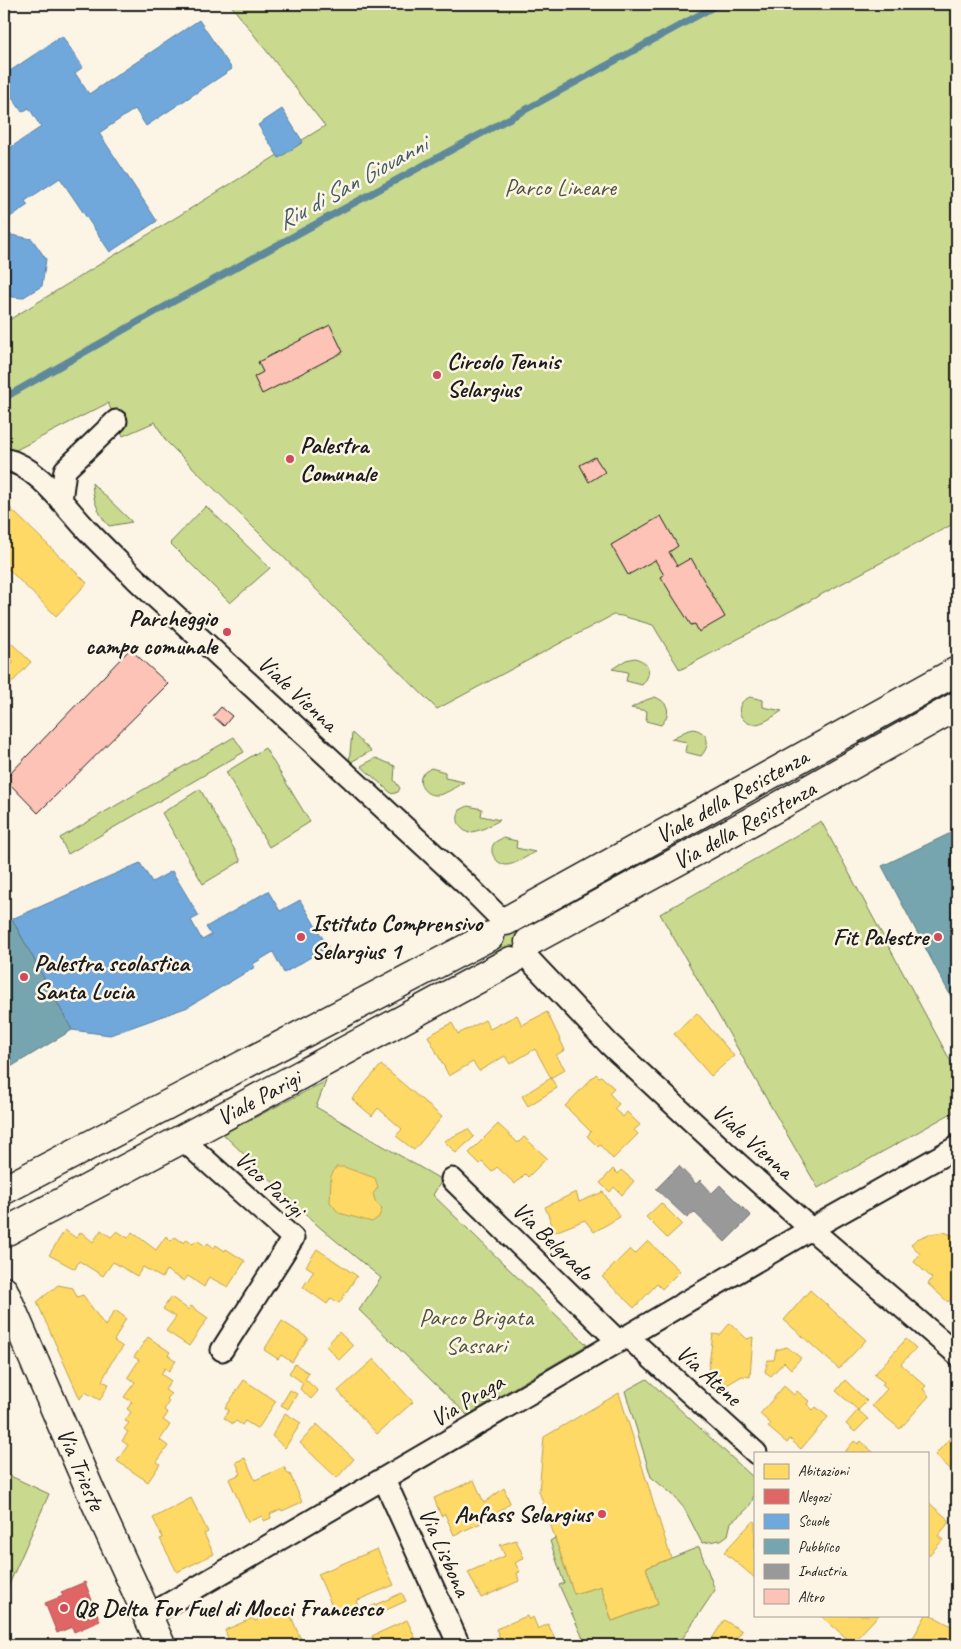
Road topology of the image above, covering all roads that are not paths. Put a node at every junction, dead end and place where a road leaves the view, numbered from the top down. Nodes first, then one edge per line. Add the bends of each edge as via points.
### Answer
1 (116, 421) dead end
2 (4, 460) edge
3 (61, 501) junction
4 (957, 671) edge
5 (957, 706) edge
6 (500, 926) junction
7 (522, 953) junction
8 (182, 1140) junction
9 (957, 1147) edge
10 (452, 1179) dead end
11 (4, 1190) edge
12 (811, 1229) junction
13 (4, 1230) edge
14 (4, 1291) edge
15 (623, 1339) junction
16 (222, 1350) dead end
17 (957, 1354) edge
18 (755, 1452) edge
19 (384, 1480) junction
20 (148, 1616) junction
21 (161, 1645) edge
22 (459, 1645) edge

1 - 3 street via 65,470
2 - 3 street, Viale Vienna via 25,468 43,481
3 - 6 street, Viale Vienna via 137,580 468,886
4 - 6 street, Viale della Resistenza
5 - 7 street, Via della Resistenza
6 - 7 street via 513,921 524,927 530,938
6 - 7 street via 490,948 494,954 504,961
6 - 11 street, Viale Parigi
7 - 8 street, Viale Parigi
7 - 12 street, Viale Vienna via 609,1044
8 - 13 street, Viale Parigi
8 - 16 street, Vico Parigi via 293,1238
9 - 12 street, Via Praga
10 - 15 street, Via Belgrado
12 - 15 street, Via Praga
12 - 17 street, Viale Vienna
14 - 20 street, Via Trieste
15 - 18 street, Via Atene
15 - 19 street, Via Praga
19 - 20 street, Via Praga
19 - 22 street, Via Lisbona
20 - 21 street, Via Trieste

